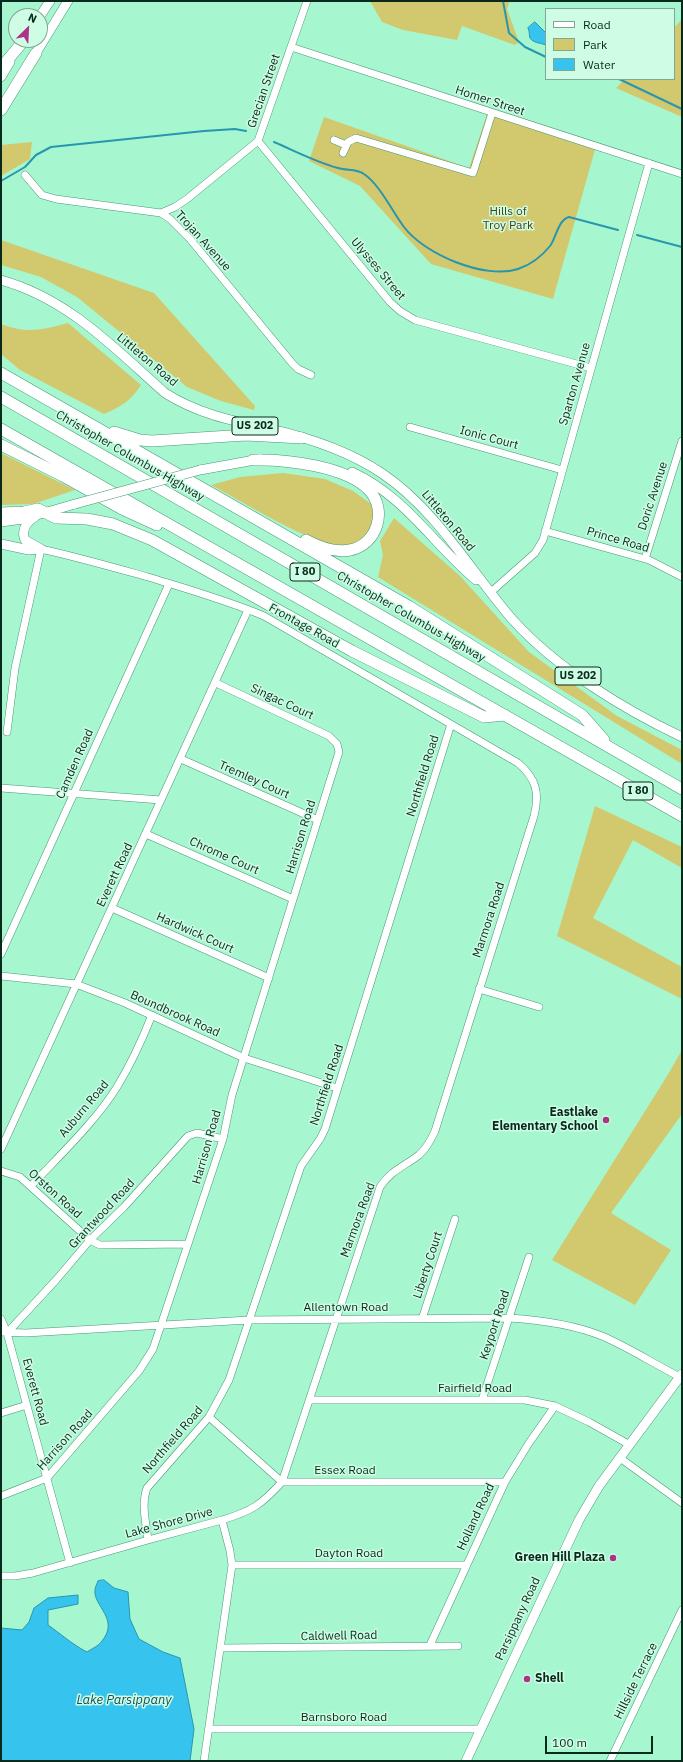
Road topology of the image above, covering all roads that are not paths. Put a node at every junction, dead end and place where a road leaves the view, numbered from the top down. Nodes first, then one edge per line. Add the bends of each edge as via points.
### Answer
1 (68, 1) edge
2 (307, 1) edge
3 (291, 47) junction
4 (17, 48) edge
5 (18, 48) edge
6 (36, 53) joint
7 (1, 68) edge
8 (1, 76) edge
9 (1, 110) edge
10 (492, 113) junction
11 (334, 140) dead end
12 (258, 142) junction
13 (346, 145) junction
14 (343, 153) dead end
15 (649, 163) junction
16 (682, 174) edge
17 (25, 175) dead end
18 (161, 213) junction
19 (1, 280) edge
20 (1, 365) edge
21 (591, 368) junction
22 (1, 373) edge
23 (311, 375) dead end
24 (26, 387) junction
25 (1, 397) edge
26 (94, 426) junction
27 (410, 427) dead end
28 (1, 429) edge
29 (302, 438) junction
30 (682, 441) edge
31 (1, 445) edge
32 (679, 459) edge
33 (253, 460) junction
34 (562, 470) junction
35 (203, 488) junction
36 (1, 513) edge
37 (41, 513) junction
38 (1, 522) edge
39 (546, 531) junction
40 (1, 544) edge
41 (41, 549) junction
42 (220, 554) junction
43 (645, 558) junction
44 (682, 577) edge
45 (169, 584) junction
46 (491, 592) junction
47 (248, 610) junction
48 (216, 683) junction
49 (505, 715) junction
50 (451, 724) junction
51 (7, 732) dead end
52 (682, 737) edge
53 (337, 744) joint
54 (609, 747) junction
55 (181, 759) junction
56 (531, 776) joint
57 (1, 788) edge
58 (682, 789) edge
59 (74, 794) junction
60 (161, 800) junction
61 (682, 816) edge
62 (318, 820) junction
63 (146, 834) junction
64 (293, 899) junction
65 (112, 908) junction
66 (1, 954) edge
67 (1, 976) edge
68 (269, 978) junction
69 (76, 984) junction
70 (479, 989) junction
71 (539, 1007) dead end
72 (152, 1015) junction
73 (244, 1058) junction
74 (338, 1088) junction
75 (223, 1139) junction
76 (1, 1149) edge
77 (1, 1171) edge
78 (31, 1186) junction
79 (455, 1219) dead end
80 (90, 1240) junction
81 (188, 1244) junction
82 (529, 1257) dead end
83 (422, 1318) junction
84 (509, 1318) junction
85 (1, 1319) edge
86 (336, 1319) junction
87 (249, 1320) junction
88 (161, 1324) junction
89 (4, 1332) edge
90 (681, 1376) edge
91 (310, 1400) junction
92 (482, 1400) junction
93 (27, 1405) junction
94 (555, 1406) junction
95 (1, 1413) edge
96 (209, 1417) junction
97 (630, 1445) junction
98 (620, 1458) junction
99 (46, 1478) junction
100 (282, 1482) junction
101 (505, 1482) junction
102 (1, 1496) edge
103 (682, 1503) edge
104 (222, 1520) junction
105 (148, 1540) junction
106 (70, 1563) junction
107 (232, 1565) junction
108 (466, 1565) junction
109 (1, 1576) edge
110 (682, 1610) edge
111 (430, 1645) junction
112 (458, 1646) dead end
113 (220, 1648) junction
114 (209, 1729) junction
115 (480, 1729) junction
116 (204, 1761) edge
117 (466, 1761) edge
118 (610, 1761) edge

1 - 6 main road
2 - 3 street, Grecian Street
3 - 10 street, Homer Street
3 - 12 street, Grecian Street
4 - 7 highway
5 - 8 main road
6 - 9 highway
10 - 13 street via 473,173 356,138
10 - 15 street, Homer Street
11 - 13 street
12 - 18 street, Grecian Street via 187,199
12 - 21 street, Ulysses Street via 400,311 415,320
13 - 14 street
15 - 16 street, Homer Street
15 - 21 street, Sparton Avenue
17 - 18 street, Trojan Avenue via 42,195 49,197 83,204
18 - 23 street, Trojan Avenue via 190,239 292,363
19 - 29 main road, Littleton Road / US 202 via 38,293 70,312 176,400 228,420
20 - 24 highway
21 - 34 street, Sparton Avenue
22 - 24 highway
24 - 26 highway
25 - 54 highway, Christopher Columbus Highway / I 80
26 - 29 highway via 152,442 246,435
26 - 35 highway
27 - 34 street, Ionic Court
28 - 42 highway, I 80
29 - 46 main road, Littleton Road / US 202 via 351,455 397,484 426,511
30 - 32 street, Doric Avenue
31 - 42 highway via 122,509
32 - 43 street, Doric Avenue
33 - 35 highway via 316,466 361,483 374,496 379,507 374,533 366,542 354,549 341,551 324,548
33 - 37 main road, Littleton Road / US 202, bridge via 200,470
33 - 46 main road, Littleton Road / US 202 via 268,457 307,459 333,465 357,475 402,505 462,568
34 - 39 street, Sparton Avenue
35 - 54 highway via 410,607 551,695 582,715
36 - 37 highway via 38,509
37 - 38 main road, Littleton Road / US 202
37 - 41 main road via 27,524 23,535 25,540
37 - 49 highway via 56,518 97,520 139,534 352,651 484,717
39 - 43 street, Prince Road
39 - 46 street, Sparton Avenue via 535,552
40 - 41 main road via 29,550
41 - 45 street, Frontage Road
41 - 51 street via 15,668
42 - 49 highway, I 80
43 - 44 street, Prince Road
45 - 47 street, Frontage Road
45 - 59 street, Camden Road
46 - 52 main road, Littleton Road / US 202 via 526,633 573,672 617,703
47 - 48 street, Everett Road
47 - 50 street, Frontage Road via 282,626
48 - 53 street, Singac Court via 329,736
48 - 55 street, Everett Road
49 - 61 highway, I 80
50 - 56 street, Frontage Road via 518,763
50 - 74 street, Northfield Road
53 - 62 street, Harrison Road via 339,752
54 - 58 highway, Christopher Columbus Highway / I 80
55 - 60 street, Everett Road
55 - 62 street, Tremley Court
56 - 70 street, Marmora Road via 536,788 537,803
57 - 59 street
59 - 60 street
59 - 66 street, Camden Road
60 - 63 street, Everett Road
62 - 64 street, Harrison Road
63 - 64 street, Chrome Court
63 - 65 street, Everett Road
64 - 68 street, Harrison Road
65 - 68 street, Hardwick Court
65 - 69 street, Everett Road
67 - 69 street, Boundbrook Road
68 - 73 street, Harrison Road
69 - 72 street, Boundbrook Road
69 - 76 street, Everett Road
70 - 71 street
70 - 86 street, Marmora Road via 431,1141 420,1154 394,1170 380,1187
72 - 73 street, Boundbrook Road
72 - 78 street, Auburn Road via 117,1087 102,1108
73 - 74 street, Boundbrook Road
73 - 75 street, Harrison Road via 232,1095
74 - 87 street, Northfield Road via 325,1129 301,1166
75 - 80 street, Grantwood Road via 197,1134 188,1136 124,1207
75 - 81 street, Harrison Road
77 - 78 street, Orston Road via 20,1177
78 - 80 street, Orston Road
79 - 83 street, Liberty Court
80 - 81 street via 100,1245
80 - 89 street, Grantwood Road via 47,1291
81 - 88 street, Harrison Road
82 - 84 street, Keyport Road
83 - 84 street, Allentown Road
83 - 86 street, Allentown Road
84 - 90 street, Allentown Road via 544,1320 602,1336
84 - 92 street, Keyport Road
85 - 89 street, Everett Road
86 - 87 street, Allentown Road
86 - 91 street, Marmora Road
87 - 88 street, Allentown Road
87 - 96 street, Northfield Road via 229,1380
88 - 89 street, Allentown Road
88 - 99 street, Harrison Road via 153,1348 139,1371
89 - 93 street, Everett Road
90 - 97 main road, Parsippany Road
91 - 92 street, Fairfield Road
91 - 100 street, Marmora Road
92 - 94 street, Fairfield Road via 525,1400
93 - 95 street
93 - 99 street, Everett Road
94 - 97 street, Fairfield Road
94 - 101 street, Holland Road
96 - 100 street
96 - 105 street, Northfield Road via 147,1488 144,1509
97 - 98 main road, Parsippany Road
98 - 103 street
98 - 115 main road, Parsippany Road via 599,1486 579,1520
99 - 102 street, Harrison Road
99 - 106 street, Everett Road
100 - 101 street, Essex Road
100 - 104 street, Marmora Road via 256,1508
101 - 108 street, Holland Road
104 - 105 street, Lake Shore Drive
104 - 107 street, Lake Shore Drive
105 - 106 street, Lake Shore Drive
106 - 109 street, Lake Shore Drive via 23,1576
107 - 108 street, Dayton Road
107 - 113 street, Lake Shore Drive
108 - 111 street, Holland Road
110 - 118 street, Hillside Terrace
111 - 112 street, Caldwell Road
111 - 113 street, Caldwell Road
113 - 114 street, Lake Shore Drive
114 - 115 street, Barnsboro Road
114 - 116 street, Lake Shore Drive
115 - 117 main road, Parsippany Road

